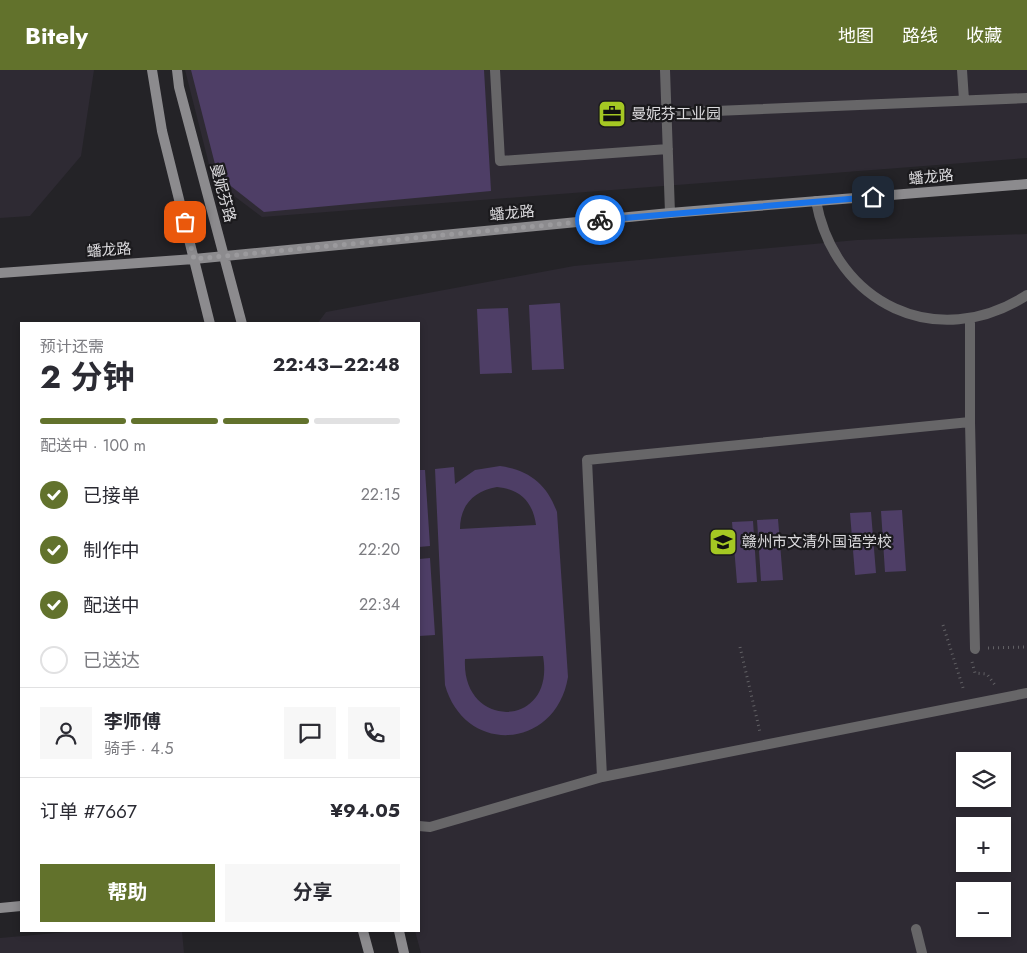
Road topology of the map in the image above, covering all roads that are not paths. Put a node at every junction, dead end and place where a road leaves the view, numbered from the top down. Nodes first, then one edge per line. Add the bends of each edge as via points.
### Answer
1 (152, 70) edge
2 (177, 70) edge
3 (495, 70) edge
4 (665, 70) edge
5 (962, 70) edge
6 (1027, 98) edge
7 (964, 100) junction
8 (667, 113) junction
9 (668, 149) junction
10 (1027, 184) edge
11 (816, 201) junction
12 (670, 213) junction
13 (224, 256) junction
14 (194, 259) junction
15 (0, 274) edge
16 (1027, 295) edge
17 (970, 318) junction
18 (210, 322) edge
19 (241, 322) edge
20 (970, 422) junction
21 (975, 649) road end
22 (1027, 693) edge
23 (602, 777) junction
24 (420, 826) edge
25 (20, 906) edge
26 (0, 908) edge
27 (916, 929) dead end
28 (363, 932) edge
29 (399, 932) edge
30 (369, 953) edge
31 (404, 953) edge
32 (922, 953) edge

1 - 14 street via 162,131
2 - 13 street, 曼妮芬路
3 - 9 street via 500,161
4 - 8 street
5 - 7 street
6 - 7 street
7 - 8 street
8 - 9 street
9 - 12 street
10 - 11 street, 蟠龙路
11 - 12 street, 蟠龙路
11 - 17 street via 825,238 857,284 897,309 942,320
12 - 13 street, 蟠龙路
13 - 14 street, 蟠龙路
13 - 19 street, 曼妮芬路
14 - 15 street, 蟠龙路
14 - 18 street
16 - 17 street via 998,311
17 - 20 street
20 - 21 street
20 - 23 street via 587,460
22 - 23 street
23 - 24 street via 430,827
25 - 26 street
27 - 32 street
28 - 30 street
29 - 31 street

